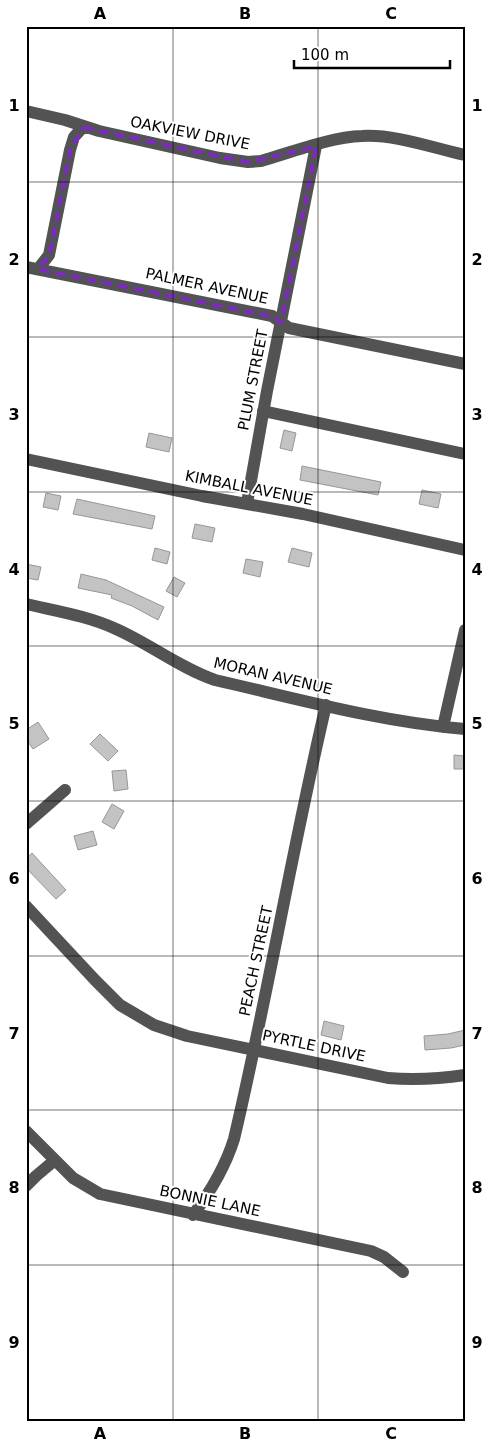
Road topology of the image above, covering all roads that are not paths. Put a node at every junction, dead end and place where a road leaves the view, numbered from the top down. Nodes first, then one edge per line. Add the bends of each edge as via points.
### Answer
1 (26, 111) edge
2 (83, 127) junction
3 (316, 146) junction
4 (465, 155) edge
5 (32, 268) edge
6 (281, 322) junction
7 (465, 364) edge
8 (263, 411) junction
9 (465, 454) edge
10 (26, 459) edge
11 (246, 503) junction
12 (465, 550) edge
13 (26, 604) edge
14 (465, 630) edge
15 (326, 705) junction
16 (443, 727) junction
17 (465, 729) edge
18 (65, 790) dead end
19 (26, 824) edge
20 (26, 906) edge
21 (253, 1050) junction
22 (465, 1075) edge
23 (26, 1131) edge
24 (55, 1160) junction
25 (26, 1186) edge
26 (193, 1214) junction
27 (403, 1272) dead end

1 - 2 street, OAKVIEW DRIVE
2 - 3 street, OAKVIEW DRIVE via 248,162
2 - 5 street via 74,137 70,150 49,255
3 - 4 street, OAKVIEW DRIVE via 346,138 380,136
3 - 6 street, PLUM STREET
5 - 6 street, PALMER AVENUE via 272,316
6 - 7 street, PALMER AVENUE via 289,328
6 - 8 street, PLUM STREET
8 - 9 street
8 - 11 street, PLUM STREET
10 - 11 street, KIMBALL AVENUE
11 - 12 street, KIMBALL AVENUE
13 - 15 street, MORAN AVENUE via 114,628 215,680
14 - 16 street
15 - 16 street, MORAN AVENUE
15 - 21 street, PEACH STREET
16 - 17 street, MORAN AVENUE
18 - 19 street
20 - 21 street, PYRTLE DRIVE via 120,1005 137,1016 172,1032
21 - 22 street, PYRTLE DRIVE via 388,1078 410,1080
21 - 26 street, PEACH STREET via 230,1154
23 - 24 street, BONNIE LANE
24 - 25 street
24 - 26 street, BONNIE LANE via 73,1178 100,1194
26 - 27 street, BONNIE LANE via 371,1251

